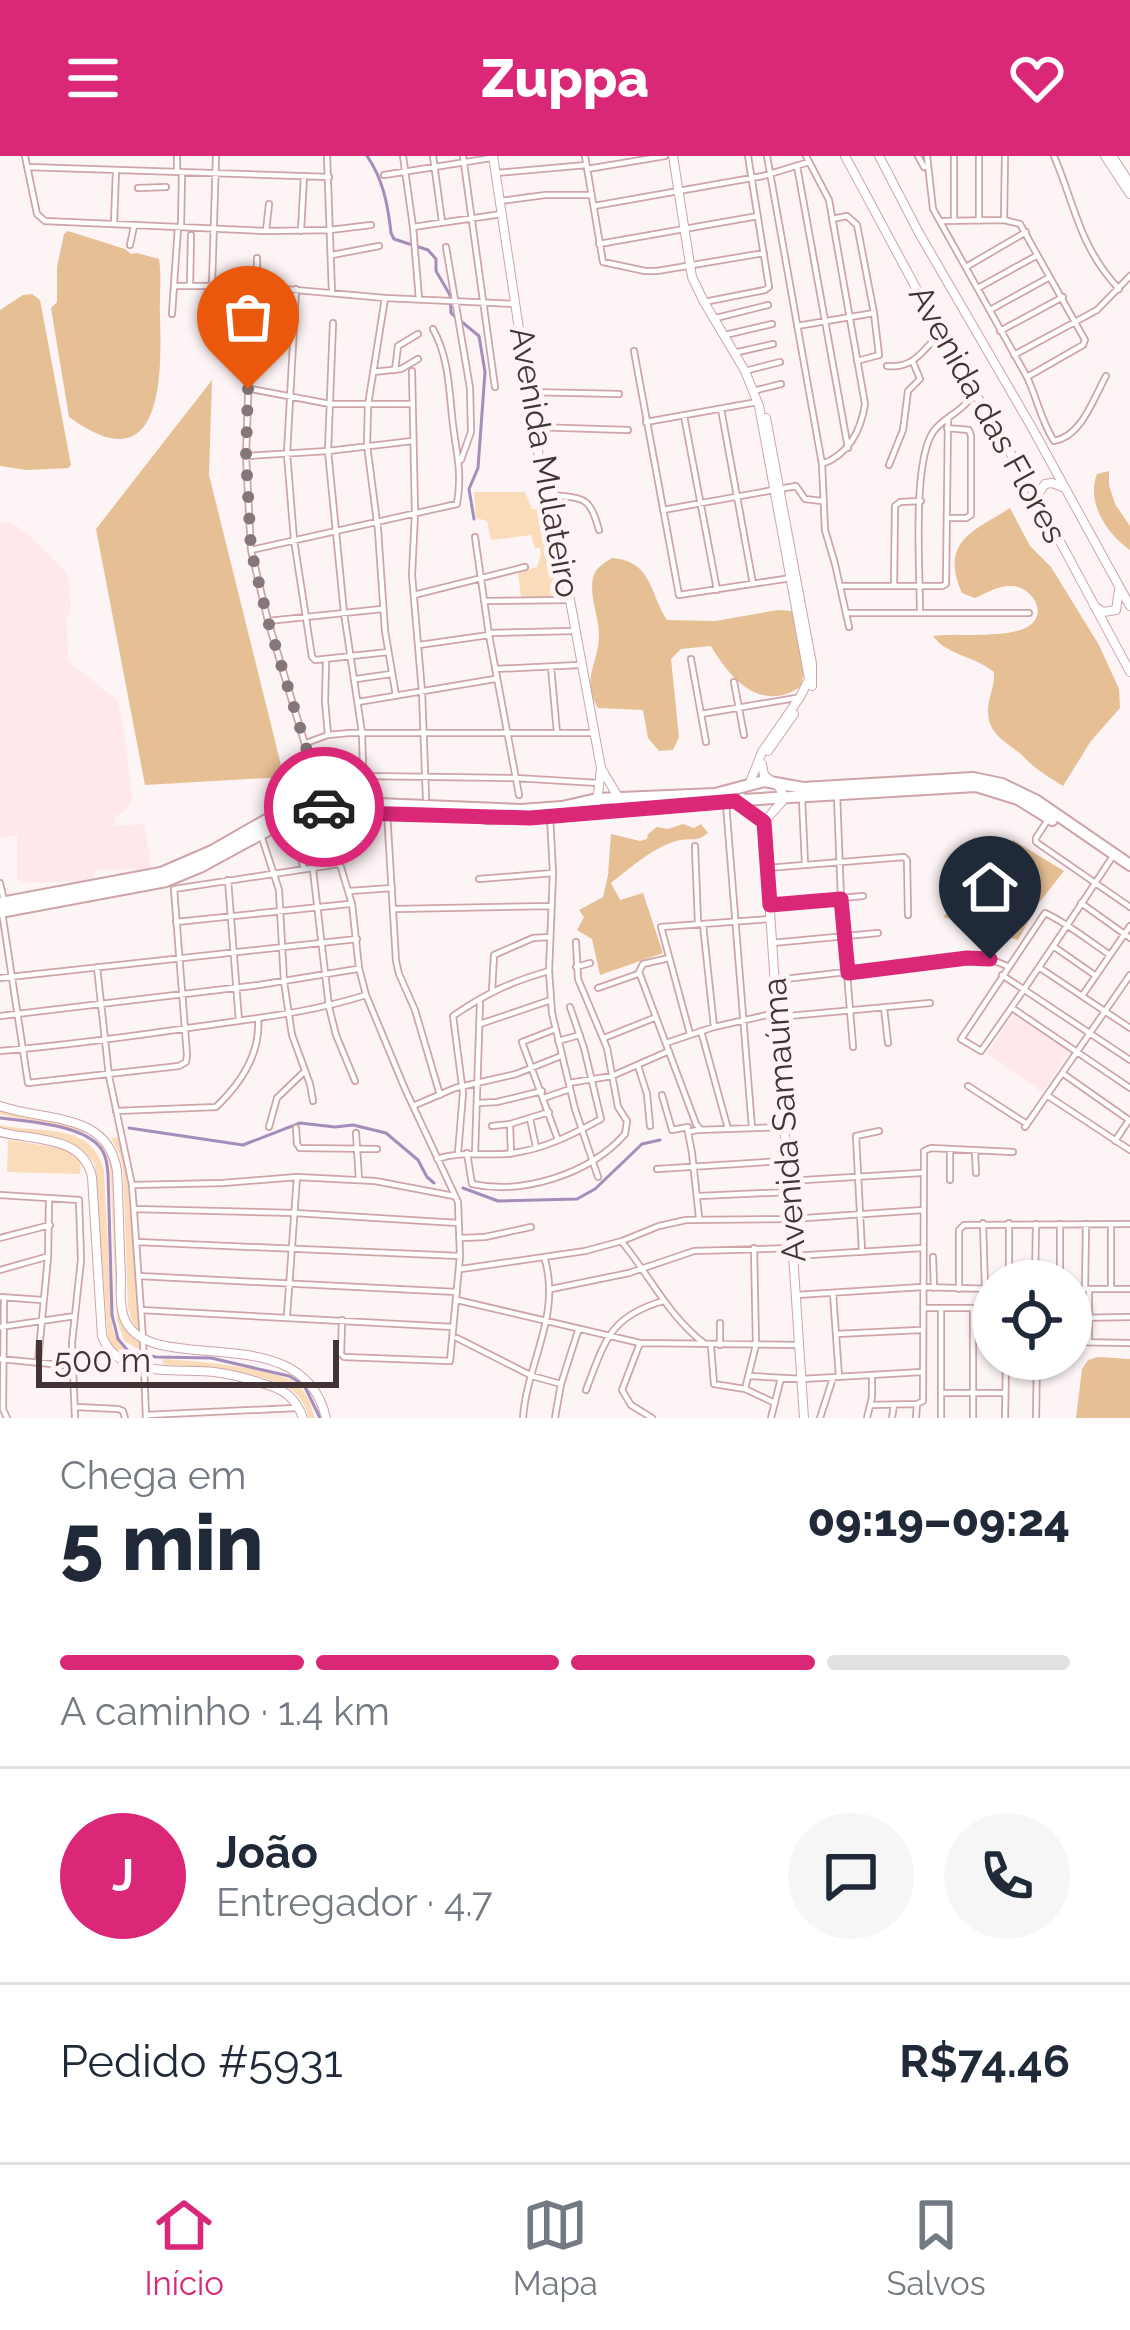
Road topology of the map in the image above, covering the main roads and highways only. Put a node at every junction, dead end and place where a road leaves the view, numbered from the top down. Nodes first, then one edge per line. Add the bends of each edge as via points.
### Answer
1 (976, 782) junction
2 (929, 784) junction
3 (618, 803) junction
4 (597, 805) junction
5 (324, 807) junction
6 (1130, 868) edge
7 (2, 907) edge

1 - 2 main road
1 - 6 main road
1 - 6 main road via 1037,801
2 - 3 main road via 790,800
2 - 3 main road via 773,782
3 - 4 main road
4 - 5 main road
4 - 5 main road via 500,818
5 - 7 main road via 275,815 160,873
5 - 7 main road via 261,833 175,886

